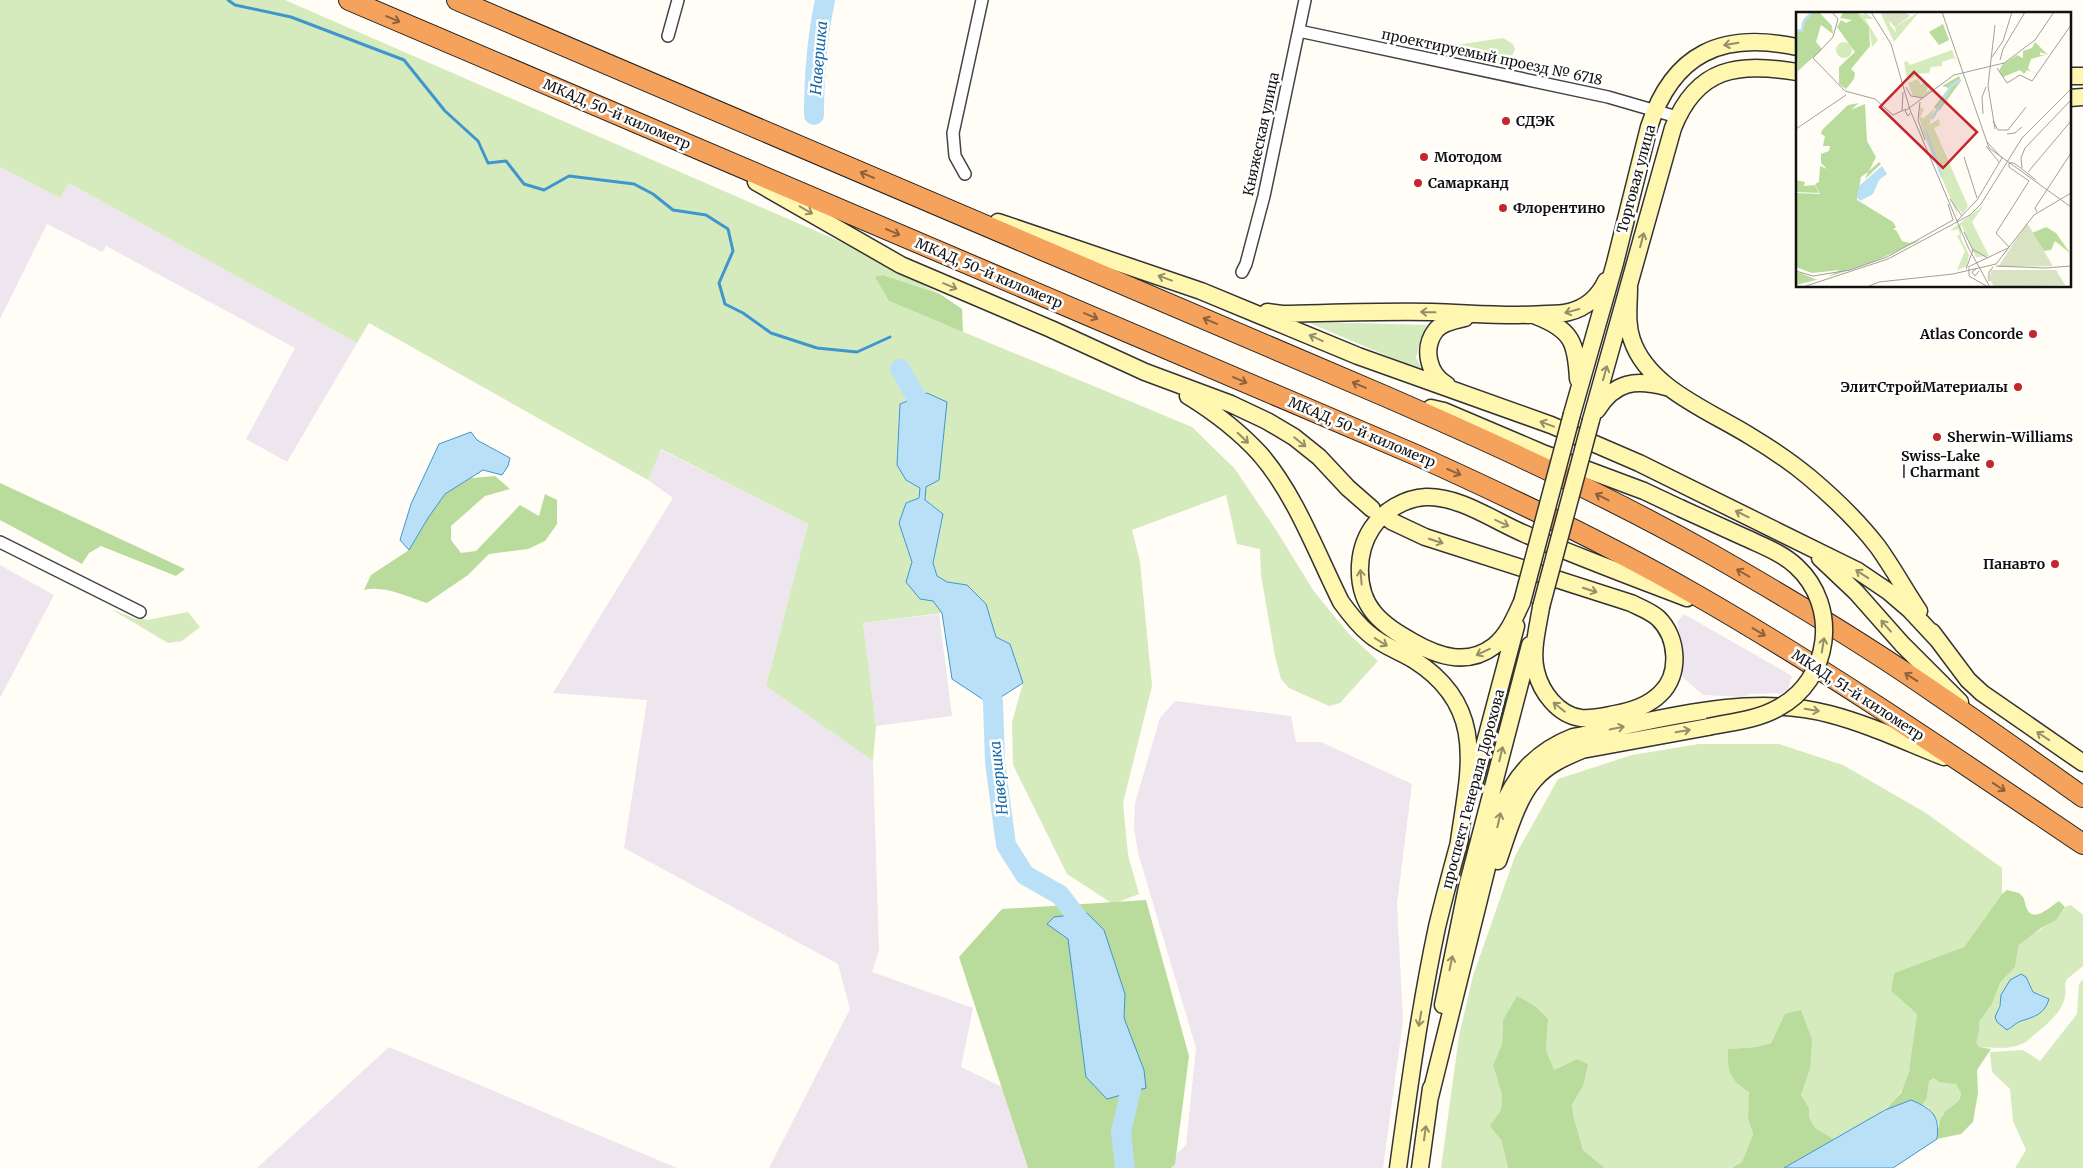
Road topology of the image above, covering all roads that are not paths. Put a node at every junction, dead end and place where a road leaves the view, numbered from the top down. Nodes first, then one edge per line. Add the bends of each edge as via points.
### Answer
1 (348, 0) edge
2 (457, 0) edge
3 (678, 0) edge
4 (982, 0) edge
5 (1305, 0) edge
6 (1299, 31) junction
7 (668, 36) dead end
8 (1796, 46) edge
9 (1796, 72) edge
10 (2070, 76) edge
11 (2083, 76) edge
12 (2083, 97) edge
13 (2070, 98) edge
14 (1655, 109) junction
15 (1677, 117) junction
16 (703, 151) junction
17 (965, 174) dead end
18 (898, 188) junction
19 (1615, 263) junction
20 (1242, 272) dead end
21 (1629, 287) junction
22 (1251, 310) junction
23 (1476, 315) junction
24 (1534, 315) junction
25 (1145, 372) junction
26 (1668, 388) junction
27 (1459, 393) junction
28 (1578, 393) junction
29 (1387, 397) junction
30 (1572, 414) joint
31 (1591, 420) junction
32 (1372, 509) dead end
33 (1391, 522) dead end
34 (0, 542) edge
35 (1802, 543) junction
36 (1625, 557) joint
37 (1522, 602) junction
38 (1541, 607) junction
39 (140, 612) dead end
40 (1726, 612) junction
41 (1938, 640) junction
42 (1994, 734) junction
43 (2083, 763) edge
44 (1969, 767) junction
45 (2083, 797) edge
46 (2083, 844) edge
47 (1458, 848) junction
48 (1475, 919) junction
49 (1430, 1097) junction
50 (1398, 1168) edge
51 (1420, 1168) edge

1 -> 16 highway, МКАД, 50-й километр
18 -> 2 highway
3 - 7 street
4 - 17 street via 953,133 955,156
5 - 6 street, Княжеская улица
6 - 14 street, проектируемый проезд № 6718
6 - 20 street, Княжеская улица via 1264,196
8 -> 14 main road, Торговая улица via 1759,41 1708,50 1678,74
9 - 15 main road, Торговая улица via 1759,66 1722,73 1694,91
10 - 11 main road
12 - 13 main road
14 - 15 street, проектируемый проезд № 6718
14 - 19 main road, Торговая улица
21 -> 15 main road, Торговая улица
16 -> 25 main road via 901,265
16 -> 36 highway, МКАД, 50-й километр via 1416,455
22 -> 18 main road via 1139,268
29 -> 18 highway
19 -> 24 main road via 1602,289 1581,308
19 - 28 main road, Торговая улица
21 - 26 main road via 1628,327 1632,341 1652,374
31 -> 21 main road, Торговая улица
23 -> 22 main road via 1432,312 1282,314
27 -> 22 main road via 1358,356
23 - 24 main road
23 - 27 main road via 1450,321 1437,329 1428,350 1432,372
24 - 28 main road via 1560,327 1574,345
25 -> 32 main road via 1231,404 1294,437
25 -> 47 main road via 1206,407 1260,454 1280,482 1341,602 1354,620 1369,634 1431,672 1456,700 1465,721 1469,746
26 - 31 main road via 1648,382 1623,386 1601,404
26 - 41 main road via 1751,436 1828,494 1878,548
35 -> 27 main road via 1639,463 1551,425
28 - 30 main road, Торговая улица
42 -> 29 highway via 1827,624 1710,554 1499,446
48 -> 29 main road, bridge via 1521,800 1534,779 1546,768 1582,750 1768,713 1789,701 1813,675 1822,652 1821,605 1810,583 1785,558 1644,491 1544,454 1444,411
30 - 37 main road, проспект Генерала Дорохова, bridge
31 - 38 main road, проспект Генерала Дорохова, bridge
33 -> 38 main road via 1425,537 1632,603 1648,611 1658,618 1675,652 1669,682 1650,703 1631,711 1593,718 1579,718 1567,713 1548,696 1535,670 1534,654
34 - 39 street
41 -> 35 main road via 1889,592
42 -> 35 main road via 1902,644 1835,571
36 - 40 highway, МКАД, 51-й километр
37 -> 40 main road via 1504,637 1494,646 1467,658 1454,659 1437,654 1384,624 1373,612 1361,585 1361,555 1366,540 1377,520 1400,504 1415,498 1443,499 1457,502 1605,567
37 - 47 main road, проспект Генерала Дорохова
49 -> 38 main road, проспект Генерала Дорохова via 1438,1033 1467,887
40 -> 44 highway, МКАД, 51-й километр
43 -> 41 main road via 1982,693
42 - 45 highway
44 -> 46 highway, МКАД, 51-й километр
48 -> 44 main road via 1507,794 1527,765 1556,744 1573,737 1722,708 1773,705 1829,714 1868,726
47 -> 50 main road, проспект Генерала Дорохова via 1437,927
48 - 49 main road
51 -> 49 main road, проспект Генерала Дорохова

